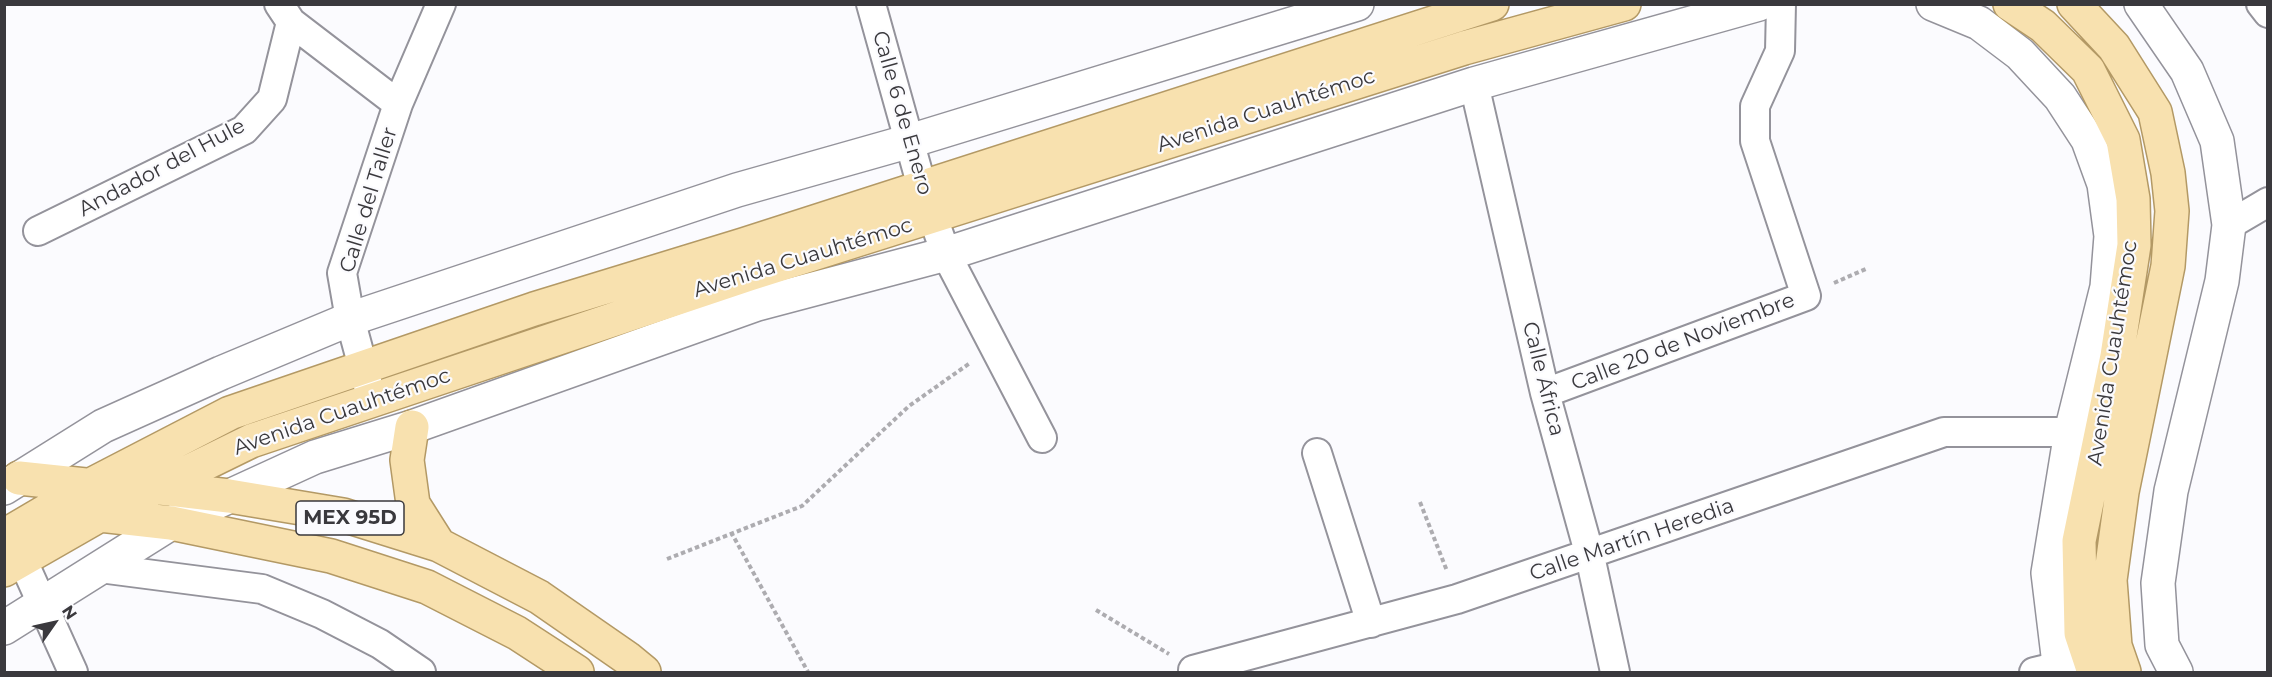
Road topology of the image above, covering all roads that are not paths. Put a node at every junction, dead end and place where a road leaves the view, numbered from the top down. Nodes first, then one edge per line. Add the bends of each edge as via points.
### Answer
1 (441, 4) edge
2 (871, 4) edge
3 (1357, 4) edge
4 (1492, 4) edge
5 (1624, 4) edge
6 (1759, 4) edge
7 (1781, 4) edge
8 (1933, 4) edge
9 (2010, 4) edge
10 (2074, 4) edge
11 (2141, 4) edge
12 (2261, 4) edge
13 (285, 13) edge
14 (2268, 13) edge
15 (1474, 84) junction
16 (398, 104) junction
17 (910, 141) junction
18 (922, 187) junction
19 (2268, 202) edge
20 (933, 218) junction
21 (2229, 225) junction
22 (38, 231) dead end
23 (946, 254) junction
24 (350, 319) junction
25 (361, 366) junction
26 (1545, 393) junction
27 (373, 400) junction
28 (412, 427) junction
29 (2071, 432) junction
30 (1042, 438) dead end
31 (1317, 453) dead end
32 (12, 483) edge
33 (153, 488) junction
34 (229, 496) junction
35 (94, 500) junction
36 (171, 523) junction
37 (9, 545) edge
38 (439, 545) junction
39 (1590, 556) junction
40 (100, 568) junction
41 (42, 605) junction
42 (1371, 623) junction
43 (4, 628) edge
44 (2051, 670) edge
45 (1193, 671) edge
46 (73, 672) edge
47 (421, 672) edge
48 (577, 672) edge
49 (644, 672) edge
50 (1615, 672) edge
51 (2094, 672) edge
52 (2124, 672) edge
53 (2176, 672) edge

1 - 16 street, Calle del Taller
2 - 17 street, Calle 6 de Enero
3 - 17 street
4 - 18 main road, Avenida Cuauhtémoc
5 - 20 main road, Avenida Cuauhtémoc via 1464,48
6 - 15 street
7 - 26 street, Calle 20 de Noviembre via 1780,51 1755,106 1755,141 1806,296
8 - 29 street via 1979,23 2020,54 2060,97 2088,140 2104,184 2111,236 2107,287
9 - 51 main road, Avenida Cuauhtémoc via 2043,26 2088,70 2123,140 2133,199 2133,245 2117,356 2079,542 2081,633
10 - 52 main road, Avenida Cuauhtémoc via 2114,47 2155,112 2172,211 2169,266 2122,492 2110,580 2115,646
11 - 21 street via 2187,71 2217,141
12 - 14 street
13 - 16 street
13 - 22 street, Andador del Hule via 272,99 244,130
15 - 23 street
15 - 26 street, Calle África
16 - 24 street, Calle del Taller via 342,273
17 - 18 street, Calle 6 de Enero
17 - 24 street via 736,190
18 - 20 street, Calle 6 de Enero
18 - 25 main road, Avenida Cuauhtémoc
19 - 21 street
20 - 23 street, Calle 6 de Enero
20 - 27 main road, Avenida Cuauhtémoc via 749,274
21 - 53 street via 2222,281 2171,491 2158,583 2162,645
23 - 28 street via 757,304
23 - 30 street, Calle 6 de Enero
24 - 25 street, Calle del Taller
24 - 32 street via 103,426
25 - 27 street, Calle del Taller
25 - 35 main road, Avenida Cuauhtémoc via 230,413
26 - 39 street, Calle África
27 - 33 main road, Avenida Cuauhtémoc via 251,441
28 - 34 street via 315,457
28 - 38 main road via 407,460 413,504
29 - 39 street, Calle Martín Heredia via 1944,432
29 - 44 street via 2048,573
31 - 42 street
32 - 35 main road, MEX 95D
33 - 34 main road, MEX 95D
33 - 35 main road, Avenida Cuauhtémoc
34 - 36 street
34 - 38 main road, MEX 95D via 343,515
35 - 36 main road, MEX 95D
35 - 37 main road, Avenida Cuauhtémoc
36 - 40 street
36 - 48 main road, MEX 95D via 331,556 427,587 518,633
37 - 41 street
38 - 49 main road, MEX 95D via 539,597
39 - 42 street, Calle Martín Heredia
39 - 50 street, Calle África
40 - 41 street
40 - 47 street via 261,589 322,614
41 - 43 street
41 - 46 street
42 - 45 street, Calle Martín Heredia

